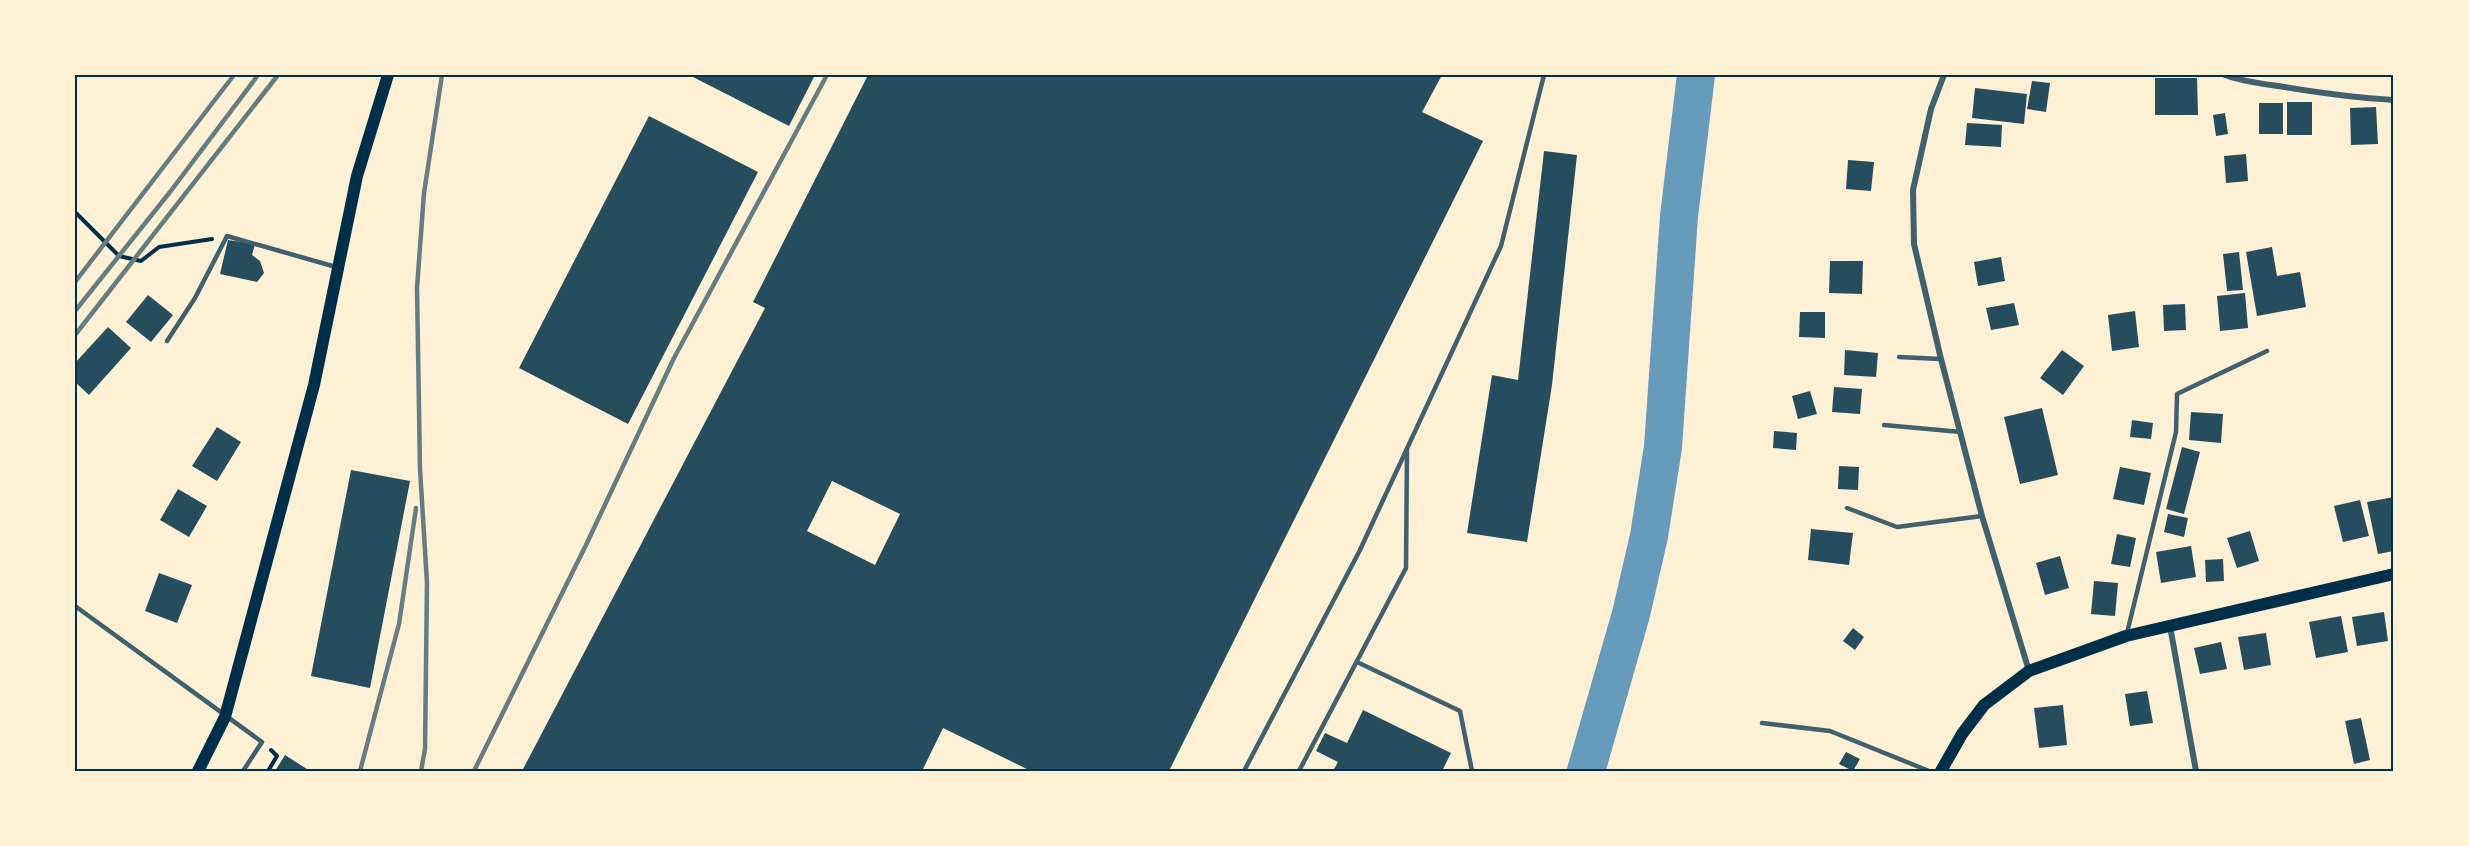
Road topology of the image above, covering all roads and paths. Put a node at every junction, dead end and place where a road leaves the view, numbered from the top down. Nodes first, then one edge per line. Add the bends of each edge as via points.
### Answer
1 (388, 75) edge
2 (1544, 75) edge
3 (1944, 75) edge
4 (2225, 75) edge
5 (2394, 100) edge
6 (75, 212) edge
7 (227, 236) junction
8 (338, 268) junction
9 (167, 341) dead end
10 (2267, 351) dead end
11 (1899, 357) dead end
12 (1941, 359) junction
13 (1884, 425) dead end
14 (1961, 432) junction
15 (1407, 447) junction
16 (1847, 508) dead end
17 (1982, 516) junction
18 (2394, 574) edge
19 (75, 606) edge
20 (2170, 626) junction
21 (2126, 636) junction
22 (1357, 662) junction
23 (2029, 670) junction
24 (225, 717) junction
25 (1762, 723) dead end
26 (262, 742) junction
27 (198, 771) edge
28 (243, 771) edge
29 (268, 771) edge
30 (1244, 771) edge
31 (1299, 771) edge
32 (1472, 771) edge
33 (1929, 771) edge
34 (1941, 771) edge
35 (2196, 771) edge

1 - 8 main road via 357,176
2 - 15 lane via 1501,246
3 - 12 street via 1929,118 1912,206 1918,265
4 - 5 street via 2353,98
6 - 7 path via 119,256 141,261 159,247
7 - 8 lane
7 - 9 lane
8 - 24 main road via 314,385
10 - 21 lane via 2177,394 2176,432
11 - 12 lane
12 - 14 street
13 - 14 lane
14 - 17 street
15 - 22 lane via 1406,568
15 - 30 lane via 1359,552
16 - 17 lane via 1897,527
17 - 23 street
18 - 20 main road
19 - 24 lane
20 - 21 main road
20 - 35 street
21 - 23 main road
22 - 31 lane
22 - 32 lane via 1460,711
23 - 34 main road via 1984,705
24 - 26 lane
24 - 27 main road
25 - 33 lane via 1830,731
26 - 28 lane
26 - 29 path via 277,756

